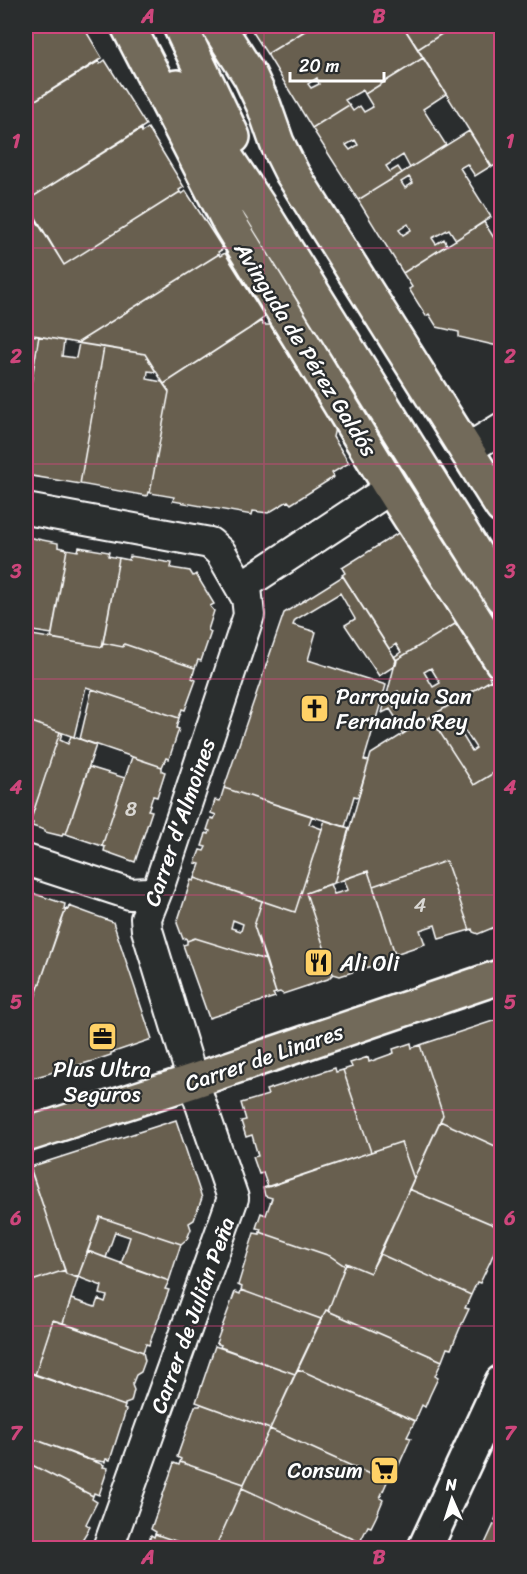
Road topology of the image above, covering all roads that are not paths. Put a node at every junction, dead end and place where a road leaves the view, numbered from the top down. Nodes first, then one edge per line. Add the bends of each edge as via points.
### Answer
1 (129, 26) edge
2 (180, 26) edge
3 (218, 26) edge
4 (501, 428) edge
5 (466, 450) junction
6 (391, 488) junction
7 (501, 507) edge
8 (26, 508) edge
9 (501, 569) edge
10 (501, 597) edge
11 (247, 598) junction
12 (501, 662) edge
13 (26, 860) edge
14 (157, 890) junction
15 (501, 976) edge
16 (193, 1081) junction
17 (33, 1127) edge
18 (501, 1382) edge
19 (108, 1548) edge
20 (425, 1548) edge

1 - 6 main road, Avinguda de Pérez Galdós via 230,224
1 - 10 main road, Avinguda de Pérez Galdós via 200,118 260,208
2 - 9 main road via 245,157
3 - 5 main road via 250,76 292,173
4 - 5 street
5 - 7 main road
6 - 11 street via 256,576 246,588
6 - 12 main road, Avinguda de Pérez Galdós
8 - 11 street via 210,543 221,553
11 - 14 street, Carrer d'Almoines via 249,615
13 - 14 street via 130,894
14 - 16 street, Carrer d'Almoines via 146,918 147,930
15 - 16 main road, Carrer de Linares
16 - 17 main road, Carrer de Linares
16 - 19 street, Carrer de Julián Peña via 233,1198
18 - 20 main road

